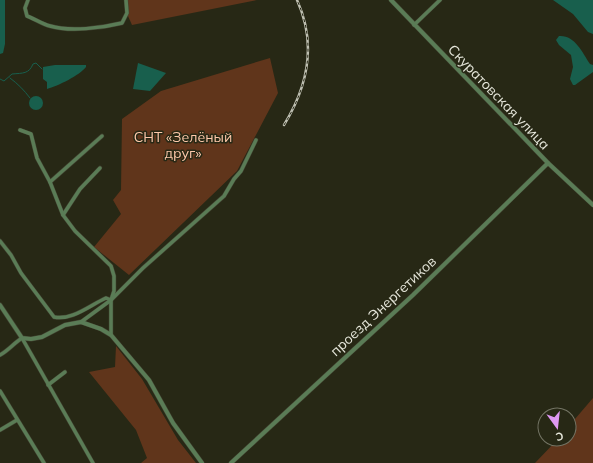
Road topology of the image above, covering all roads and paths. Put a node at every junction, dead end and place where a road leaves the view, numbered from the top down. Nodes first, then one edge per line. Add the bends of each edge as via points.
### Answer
1 (28, 0) edge
2 (126, 0) edge
3 (392, 0) edge
4 (440, 0) edge
5 (414, 25) junction
6 (20, 130) dead end
7 (102, 136) dead end
8 (256, 140) dead end
9 (548, 163) junction
10 (100, 168) dead end
11 (50, 182) junction
12 (593, 206) edge
13 (63, 215) junction
14 (0, 241) edge
15 (111, 300) junction
16 (0, 305) edge
17 (81, 322) junction
18 (111, 335) junction
19 (22, 338) junction
20 (0, 355) edge
21 (64, 372) dead end
22 (48, 385) junction
23 (0, 391) edge
24 (17, 420) junction
25 (0, 430) edge
26 (44, 463) edge
27 (93, 463) edge
28 (202, 463) edge
29 (231, 463) edge

1 - 2 street via 25,8 27,16 51,26 81,28 122,23 126,13
3 - 5 street, Скуратовская улица
4 - 5 street
5 - 9 street, Скуратовская улица
6 - 11 street via 31,134 37,158
7 - 11 street
8 - 15 street via 241,171 224,196
9 - 12 street, Скуратовская улица
9 - 29 street, проезд Энергетиков via 413,295
10 - 13 street via 80,189
11 - 13 street
13 - 15 street via 75,231 111,266 114,283
14 - 15 street via 54,317 82,311 104,298
15 - 17 street
15 - 18 street
16 - 19 street
17 - 18 street
17 - 19 street via 65,325 42,337
18 - 28 street via 149,380 173,423
19 - 20 street
19 - 22 street
21 - 22 street
22 - 27 street
23 - 24 street
24 - 25 street
24 - 26 street

